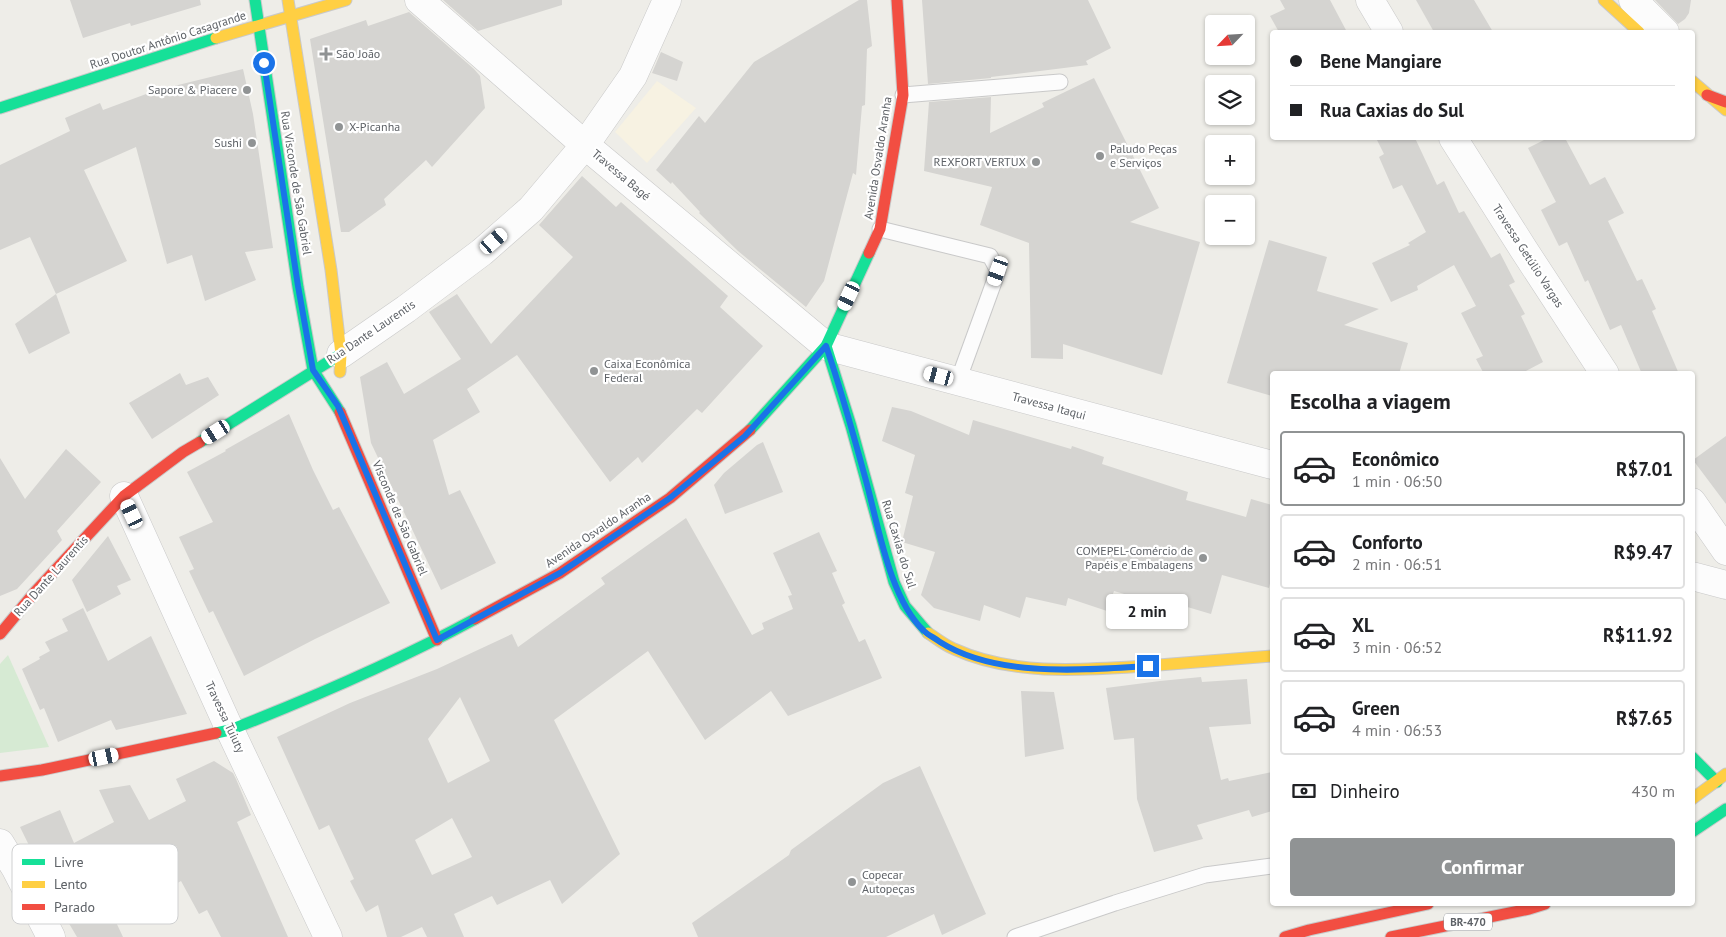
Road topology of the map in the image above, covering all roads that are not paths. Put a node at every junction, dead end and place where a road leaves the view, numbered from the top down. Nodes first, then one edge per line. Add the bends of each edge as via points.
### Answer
1 (255, 0) edge
2 (288, 0) edge
3 (346, 0) edge
4 (419, 0) edge
5 (667, 0) edge
6 (897, 0) edge
7 (1370, 0) edge
8 (1604, 0) edge
9 (1633, 0) edge
10 (291, 16) junction
11 (258, 26) junction
12 (1388, 30) edge
13 (1637, 30) edge
14 (1662, 30) edge
15 (1060, 82) dead end
16 (1695, 85) edge
17 (903, 95) junction
18 (1707, 95) junction
19 (1726, 102) edge
20 (0, 108) edge
21 (1726, 110) edge
22 (1722, 123) dead end
23 (1454, 140) edge
24 (585, 145) junction
25 (880, 229) junction
26 (826, 346) junction
27 (313, 370) junction
28 (1603, 371) edge
29 (340, 374) junction
30 (958, 381) junction
31 (338, 406) junction
32 (1270, 464) edge
33 (124, 496) junction
34 (1695, 506) edge
35 (1726, 551) edge
36 (1695, 577) edge
37 (1726, 585) edge
38 (0, 634) edge
39 (437, 640) junction
40 (1270, 656) edge
41 (230, 730) junction
42 (1695, 759) edge
43 (0, 776) edge
44 (1721, 778) edge
45 (1695, 797) edge
46 (1724, 813) edge
47 (1695, 830) edge
48 (0, 844) edge
49 (12, 863) edge
50 (1270, 866) edge
51 (1412, 906) edge
52 (1540, 906) edge
53 (44, 924) edge
54 (51, 937) edge
55 (328, 937) edge
56 (1015, 937) edge
57 (1286, 937) edge
58 (1391, 937) edge

1 - 11 main road, Rua Visconde de São Gabriel
2 - 10 main road, Rua Visconde de São Gabriel
3 - 10 main road, Rua Doutor Antônio Casagrande
4 - 24 street, Travessa Bagé
5 - 24 street, Rua Dante Laurentis via 633,76
6 - 17 main road, Avenida Osvaldo Aranha
7 - 12 street
8 - 13 main road
9 - 14 street
10 - 11 main road, Rua Doutor Antônio Casagrande
10 - 29 main road, Rua Visconde de São Gabriel via 330,270
11 - 20 main road, Rua Doutor Antônio Casagrande
11 - 27 main road, Rua Visconde de São Gabriel
15 - 17 lane
16 - 18 main road
17 - 25 main road, Avenida Osvaldo Aranha
18 - 19 main road
18 - 21 main road
18 - 22 main road
23 - 28 street, Travessa Getúlio Vargas
24 - 26 street, Travessa Bagé
24 - 29 street, Rua Dante Laurentis via 531,209 482,252 406,309
25 - 26 main road, Avenida Osvaldo Aranha
25 - 30 lane via 990,256 995,263 998,271
26 - 30 street, Travessa Itaqui
26 - 39 main road, Avenida Osvaldo Aranha via 745,436 670,498 560,573
26 - 40 main road, Rua Caxias do Sul via 894,581 905,607 924,632 952,649 982,660 1048,669 1080,670
27 - 29 main road, Rua Dante Laurentis
27 - 31 main road, Visconde de São Gabriel
27 - 33 main road, Rua Dante Laurentis via 184,452
29 - 31 main road, Visconde de São Gabriel
30 - 32 street, Travessa Itaqui
31 - 39 main road, Visconde de São Gabriel
33 - 38 main road, Rua Dante Laurentis
33 - 41 street, Travessa Tuiuty
34 - 35 street
36 - 37 street
39 - 41 main road, Avenida Osvaldo Aranha via 330,690
41 - 43 main road, Avenida Osvaldo Aranha
41 - 55 street, Travessa Tuiuty
42 - 44 main road
44 - 45 main road
46 - 47 main road
48 - 49 street
50 - 56 lane via 1205,875
51 - 57 main road
52 - 58 main road, BR-470
53 - 54 street

